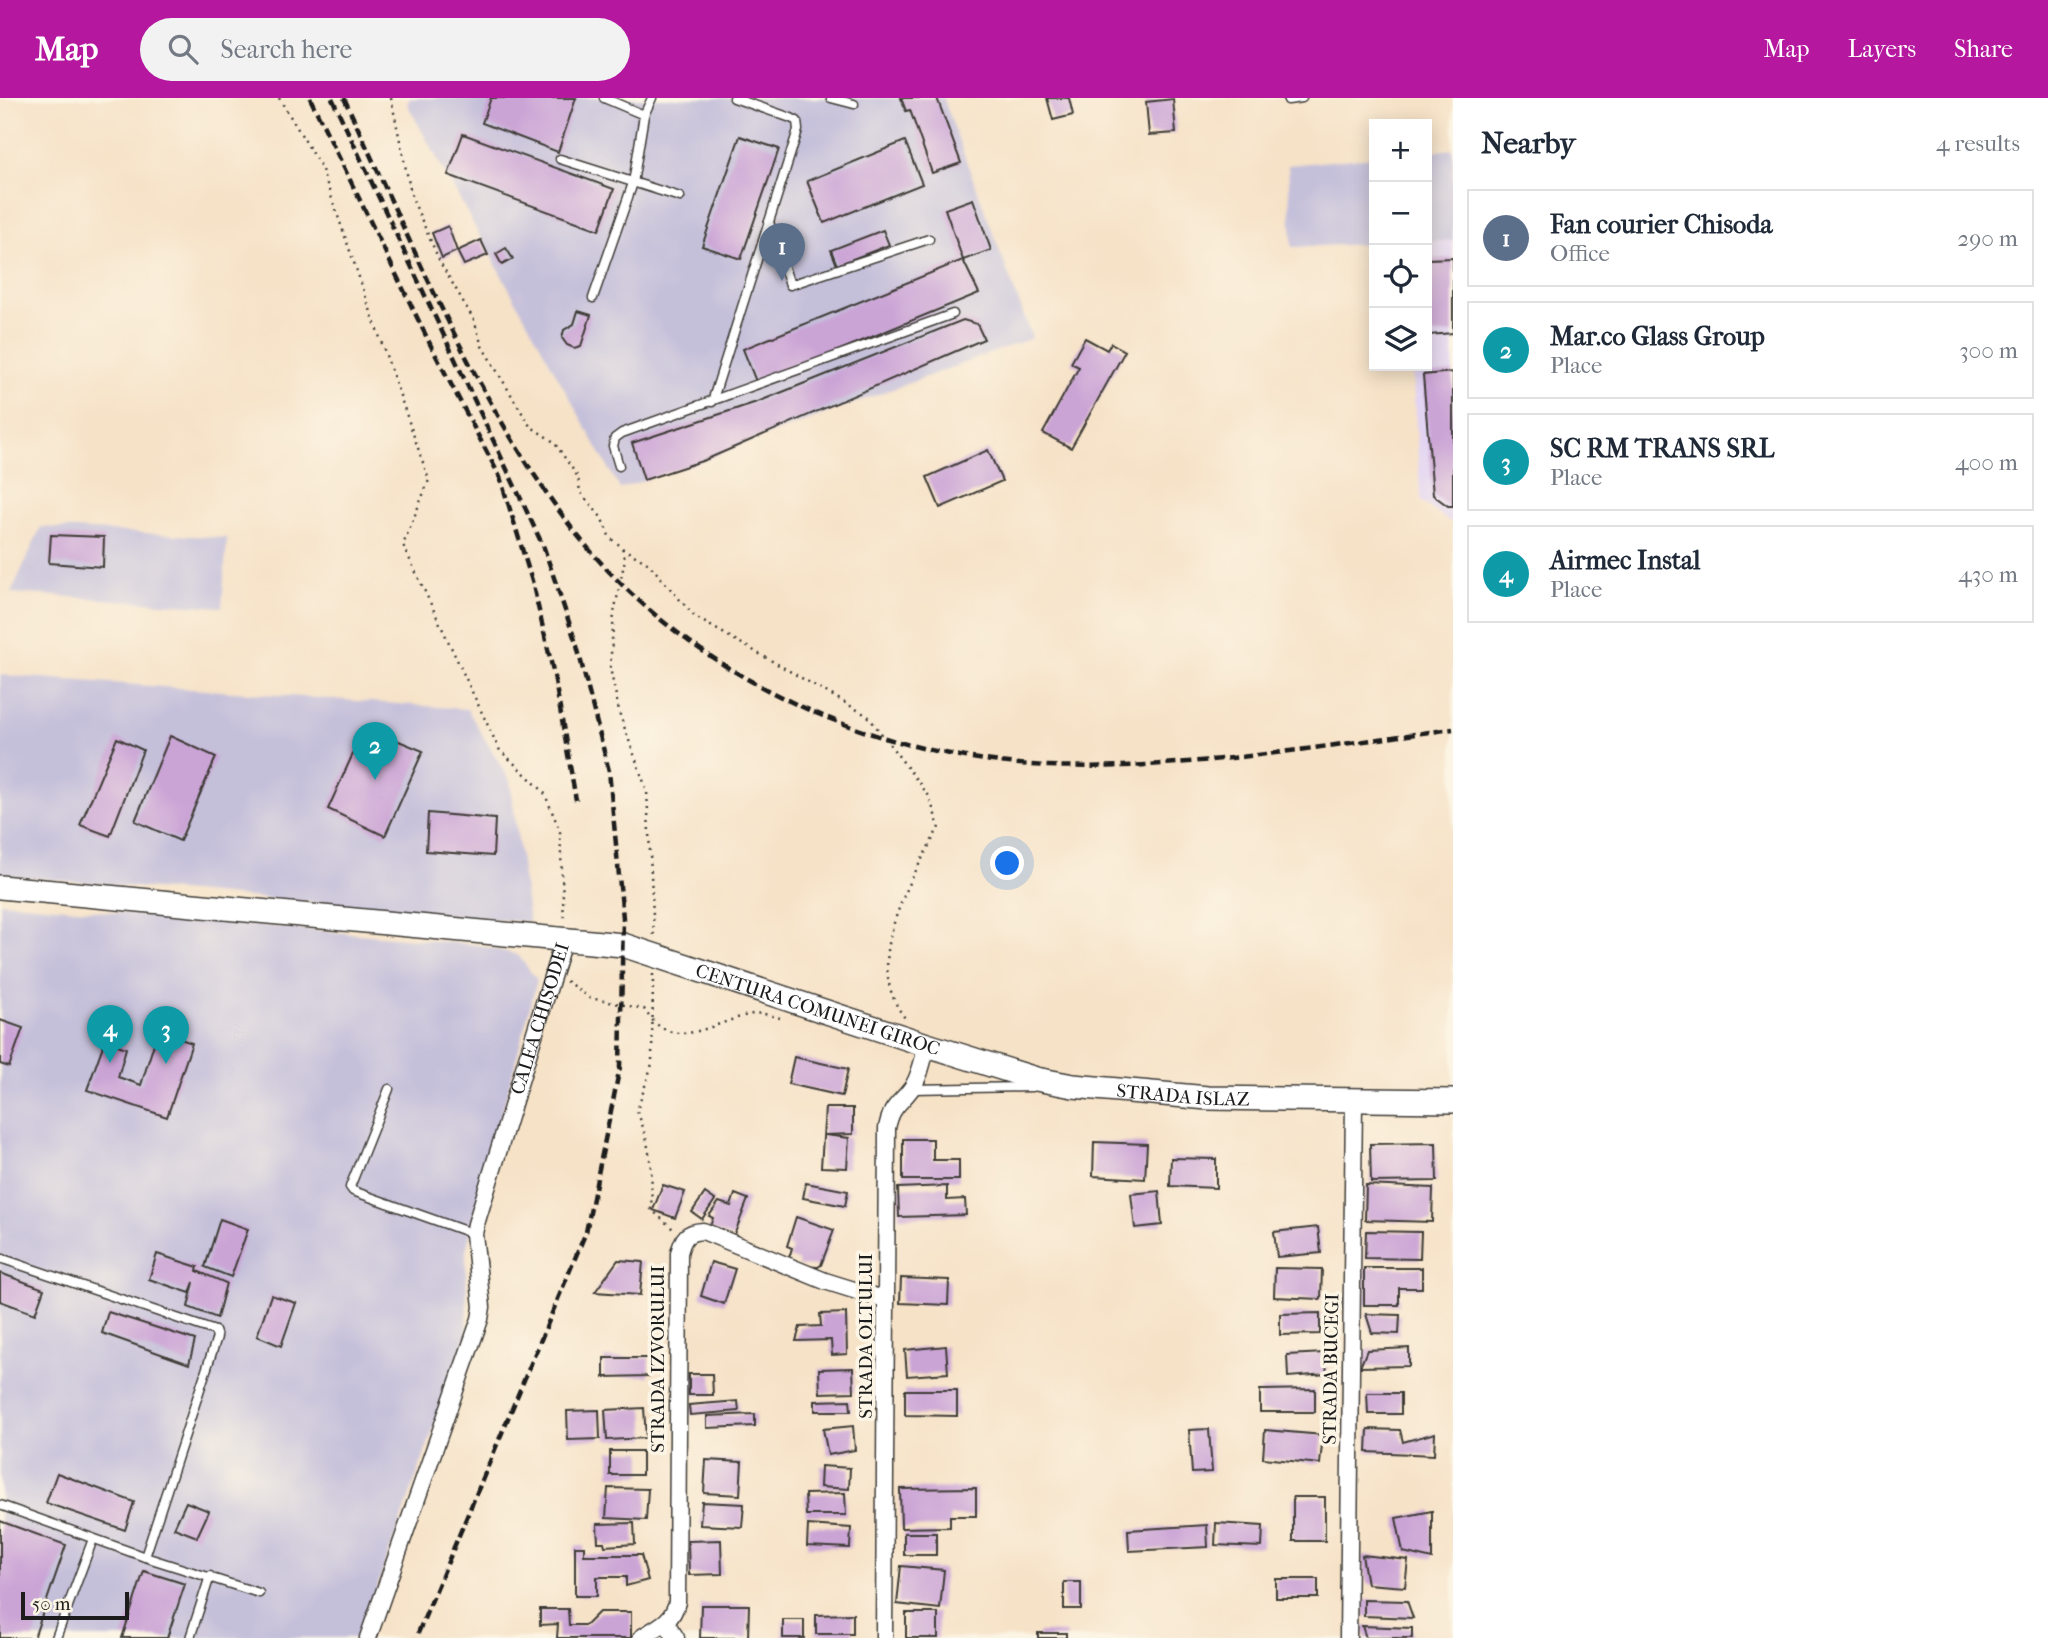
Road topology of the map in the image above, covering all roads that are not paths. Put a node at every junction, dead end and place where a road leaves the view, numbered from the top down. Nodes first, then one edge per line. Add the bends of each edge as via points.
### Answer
1 (604, 98) edge
2 (652, 98) edge
3 (734, 98) edge
4 (831, 98) edge
5 (1302, 98) edge
6 (1288, 100) dead end
7 (854, 104) dead end
8 (644, 115) junction
9 (560, 159) dead end
10 (633, 183) junction
11 (680, 197) dead end
12 (769, 220) junction
13 (929, 239) dead end
14 (593, 298) dead end
15 (953, 314) dead end
16 (712, 402) junction
17 (619, 466) dead end
18 (0, 887) edge
19 (564, 938) junction
20 (927, 1045) junction
21 (1073, 1086) junction
22 (389, 1089) dead end
23 (911, 1089) junction
24 (1354, 1101) junction
25 (1453, 1101) edge
26 (474, 1234) junction
27 (0, 1258) edge
28 (886, 1300) junction
29 (0, 1506) edge
30 (93, 1539) junction
31 (145, 1557) junction
32 (210, 1576) junction
33 (259, 1593) dead end
34 (666, 1623) junction
35 (56, 1638) edge
36 (190, 1638) edge
37 (368, 1638) edge
38 (641, 1638) edge
39 (676, 1638) edge
40 (884, 1638) edge
41 (1348, 1638) edge

1 - 8 lane
2 - 8 lane
3 - 12 lane via 797,121
4 - 7 lane
5 - 6 lane
8 - 10 lane
9 - 10 lane
10 - 11 lane
10 - 14 lane
12 - 13 lane via 790,285
12 - 16 lane
15 - 16 lane
16 - 17 lane via 622,433 613,446
18 - 19 main road, CALEA CHIȘODEI
19 - 20 main road, CENTURA COMUNEI GIROC via 654,954
19 - 26 street, CALEA CHIȘODEI
20 - 21 main road, CENTURA COMUNEI GIROC via 1035,1079
20 - 23 street, STRADA OLTULUI
21 - 23 lane, STRADA ISLAZ
21 - 24 main road, STRADA ISLAZ via 1208,1098
22 - 26 lane via 350,1187
23 - 28 street, STRADA OLTULUI via 891,1111 887,1128
24 - 25 main road, STRADA ISLAZ
24 - 41 street, STRADA BUCEGI
26 - 37 street, CALEA CHIȘODEI via 480,1320
27 - 31 lane via 215,1331 217,1337
28 - 34 street, STRADA IZVORULUI via 825,1282 703,1231 683,1238 679,1253 677,1602
28 - 40 street, STRADA OLTULUI
29 - 30 lane
30 - 31 lane
30 - 35 lane
31 - 32 lane
32 - 33 lane
32 - 36 lane
34 - 38 street
34 - 39 street

